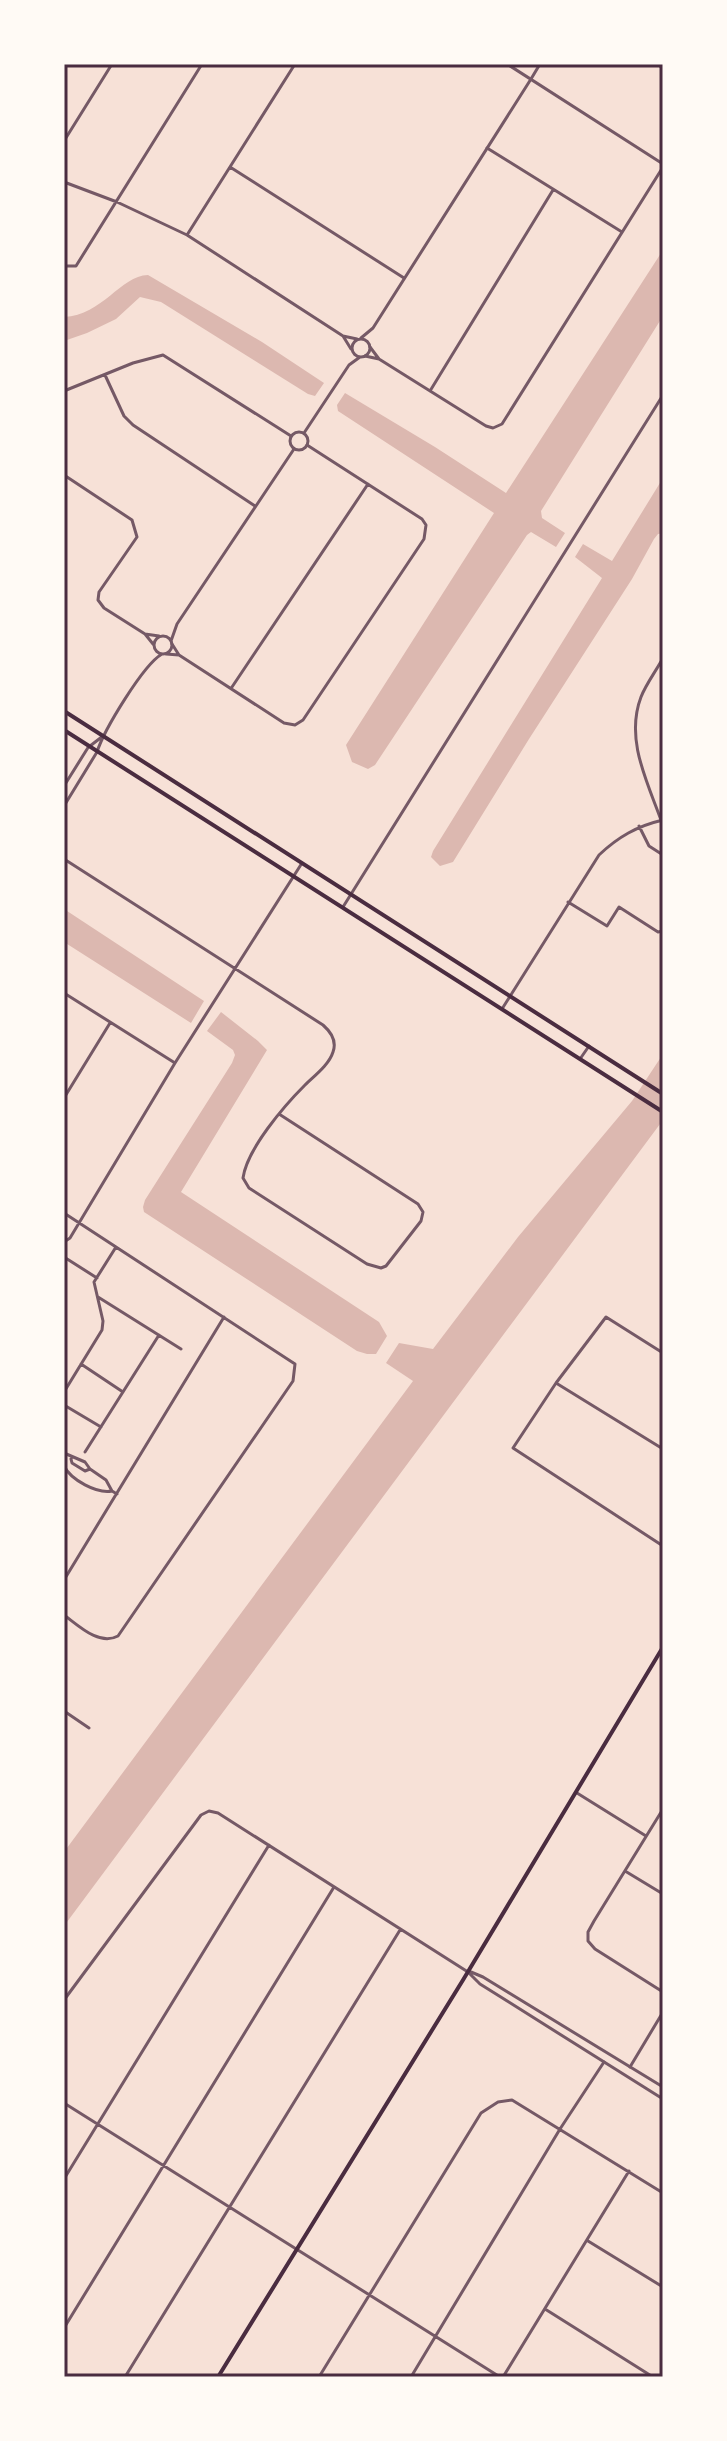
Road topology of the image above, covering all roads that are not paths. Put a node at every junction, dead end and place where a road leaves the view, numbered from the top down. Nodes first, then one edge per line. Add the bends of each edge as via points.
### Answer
1 (112, 64) edge
2 (202, 64) edge
3 (295, 64) edge
4 (507, 64) edge
5 (540, 64) edge
6 (657, 64) edge
7 (663, 68) edge
8 (531, 79) junction
9 (64, 141) edge
10 (487, 148) junction
11 (663, 165) edge
12 (230, 167) junction
13 (64, 182) edge
14 (553, 190) junction
15 (117, 202) junction
16 (622, 232) junction
17 (187, 235) junction
18 (64, 266) edge
19 (404, 278) junction
20 (373, 328) junction
21 (343, 336) junction
22 (359, 339) junction
23 (370, 346) junction
24 (352, 350) junction
25 (362, 357) junction
26 (379, 359) junction
27 (349, 365) junction
28 (105, 375) junction
29 (64, 391) edge
30 (430, 391) junction
31 (663, 395) edge
32 (304, 433) junction
33 (291, 436) junction
34 (307, 445) junction
35 (294, 449) junction
36 (64, 475) edge
37 (368, 484) junction
38 (255, 506) junction
39 (175, 627) junction
40 (145, 634) junction
41 (161, 636) junction
42 (172, 643) junction
43 (153, 646) junction
44 (164, 654) junction
45 (179, 655) junction
46 (663, 658) edge
47 (151, 663) junction
48 (231, 688) junction
49 (64, 711) edge
50 (64, 730) edge
51 (103, 736) junction
52 (89, 746) junction
53 (97, 752) junction
54 (64, 786) edge
55 (64, 806) edge
56 (662, 820) edge
57 (639, 826) junction
58 (663, 855) edge
59 (64, 859) edge
60 (302, 863) junction
61 (294, 876) junction
62 (352, 895) junction
63 (568, 902) junction
64 (343, 908) junction
65 (663, 931) edge
66 (235, 968) junction
67 (64, 993) edge
68 (510, 996) junction
69 (502, 1009) junction
70 (110, 1023) junction
71 (589, 1046) junction
72 (580, 1059) junction
73 (175, 1063) junction
74 (663, 1094) edge
75 (64, 1098) edge
76 (663, 1112) edge
77 (279, 1114) junction
78 (64, 1213) edge
79 (79, 1222) junction
80 (64, 1242) edge
81 (116, 1247) junction
82 (64, 1257) edge
83 (97, 1278) junction
84 (98, 1297) junction
85 (224, 1317) junction
86 (159, 1335) junction
87 (181, 1349) dead end
88 (663, 1353) edge
89 (81, 1364) junction
90 (556, 1383) junction
91 (64, 1392) edge
92 (123, 1392) junction
93 (64, 1405) edge
94 (101, 1427) junction
95 (663, 1449) edge
96 (85, 1452) dead end
97 (64, 1453) edge
98 (70, 1457) junction
99 (64, 1466) edge
100 (112, 1491) junction
101 (117, 1494) junction
102 (663, 1546) edge
103 (64, 1580) edge
104 (64, 1615) edge
105 (663, 1647) edge
106 (64, 1711) edge
107 (89, 1728) dead end
108 (577, 1793) junction
109 (663, 1809) edge
110 (646, 1836) junction
111 (269, 1845) junction
112 (625, 1870) junction
113 (334, 1887) junction
114 (663, 1894) edge
115 (400, 1930) junction
116 (468, 1972) junction
117 (663, 1992) edge
118 (64, 2000) edge
119 (663, 2012) edge
120 (604, 2062) junction
121 (630, 2067) junction
122 (663, 2087) edge
123 (663, 2099) edge
124 (64, 2103) edge
125 (97, 2124) junction
126 (560, 2129) junction
127 (163, 2166) junction
128 (629, 2171) junction
129 (64, 2179) edge
130 (663, 2193) edge
131 (230, 2207) junction
132 (587, 2240) junction
133 (296, 2250) junction
134 (663, 2287) edge
135 (369, 2296) junction
136 (545, 2309) junction
137 (64, 2328) edge
138 (435, 2337) junction
139 (125, 2377) edge
140 (218, 2377) edge
141 (319, 2377) edge
142 (411, 2377) edge
143 (501, 2377) edge
144 (653, 2377) edge

1 - 9 street
2 - 15 street
3 - 12 street
4 - 8 street
5 - 8 street
6 - 7 street
8 - 10 street
8 - 11 street
10 - 14 street
10 - 19 street
11 - 16 street
12 - 17 street
12 - 19 street
13 - 15 street
14 - 16 street
14 - 30 street
15 - 17 street
15 - 18 street via 76,266
16 - 30 street via 502,424 486,426
17 - 21 street
19 - 20 street
20 - 22 street
20 - 23 street
21 - 22 street
21 - 24 street
22 - 23 street
22 - 24 street
23 - 25 street
23 - 26 street
24 - 25 street
24 - 27 street
25 - 26 street
25 - 27 street
26 - 30 street
27 - 32 street
28 - 29 street
28 - 33 street via 163,355
28 - 38 street via 133,425
31 - 62 street
32 - 33 street
32 - 34 street
33 - 35 street
34 - 35 street
34 - 37 street
35 - 38 street
36 - 40 street via 132,520 137,537 98,600
37 - 48 street
37 - 48 street via 422,519 424,539 303,720 284,723
38 - 39 street
39 - 41 street
39 - 42 street
40 - 41 street
40 - 43 street
41 - 42 street
41 - 43 street
42 - 44 street
42 - 45 street
43 - 44 street
43 - 47 street
44 - 45 street
44 - 47 street
45 - 48 street
46 - 56 street via 641,697 634,731
47 - 51 street
49 - 51 main road
50 - 52 main road
51 - 52 street
51 - 53 street
51 - 60 main road
52 - 53 main road
52 - 54 street
53 - 55 street
53 - 61 main road
56 - 57 street
57 - 58 street via 649,846
57 - 63 street via 599,855
59 - 66 street
60 - 61 street
60 - 62 main road
61 - 64 main road
61 - 66 street
62 - 64 street
62 - 68 main road
63 - 65 street via 607,926 619,907
63 - 68 street
64 - 69 main road
66 - 73 street
66 - 77 street via 323,1025 334,1040 328,1061
67 - 70 street
68 - 69 street
68 - 71 main road
69 - 72 main road
70 - 73 street
70 - 75 street
71 - 72 street
71 - 74 main road
72 - 76 main road
73 - 79 street
77 - 77 street via 244,1168 249,1188 367,1264 381,1268 391,1262 421,1221 418,1204
78 - 79 street
79 - 80 street
79 - 81 street
81 - 83 street
81 - 85 street
82 - 83 street
83 - 84 street
84 - 86 street
84 - 89 street via 102,1330
85 - 101 street
85 - 104 street via 295,1364 293,1381 118,1636 97,1638
86 - 87 street
86 - 92 street
88 - 90 street via 606,1317
89 - 91 street
89 - 92 street
90 - 95 street
90 - 102 street via 513,1448
92 - 94 street
93 - 94 street
94 - 96 street
97 - 98 street
98 - 99 street
98 - 100 street via 85,1462
99 - 100 street via 78,1481 102,1493
100 - 101 street
101 - 103 street
105 - 108 main road
106 - 107 street
108 - 110 street
108 - 116 main road
109 - 110 street
110 - 112 street
111 - 113 street
111 - 118 street via 218,1813 201,1815
111 - 125 street
112 - 114 street
112 - 117 street via 588,1932 588,1941
113 - 115 street
113 - 127 street
115 - 116 street
115 - 131 street
116 - 120 street
116 - 121 street
116 - 133 main road
119 - 121 street
120 - 123 street
120 - 126 street
121 - 122 street
124 - 125 street
125 - 127 street
125 - 129 street
126 - 128 street
126 - 135 street via 512,2100 481,2113
126 - 138 street
127 - 131 street
127 - 137 street
128 - 130 street
128 - 132 street
131 - 133 street
131 - 139 street
132 - 134 street
132 - 136 street
133 - 135 street
133 - 140 main road
135 - 138 street
135 - 141 street
136 - 143 street
136 - 144 street
138 - 142 street
138 - 143 street

